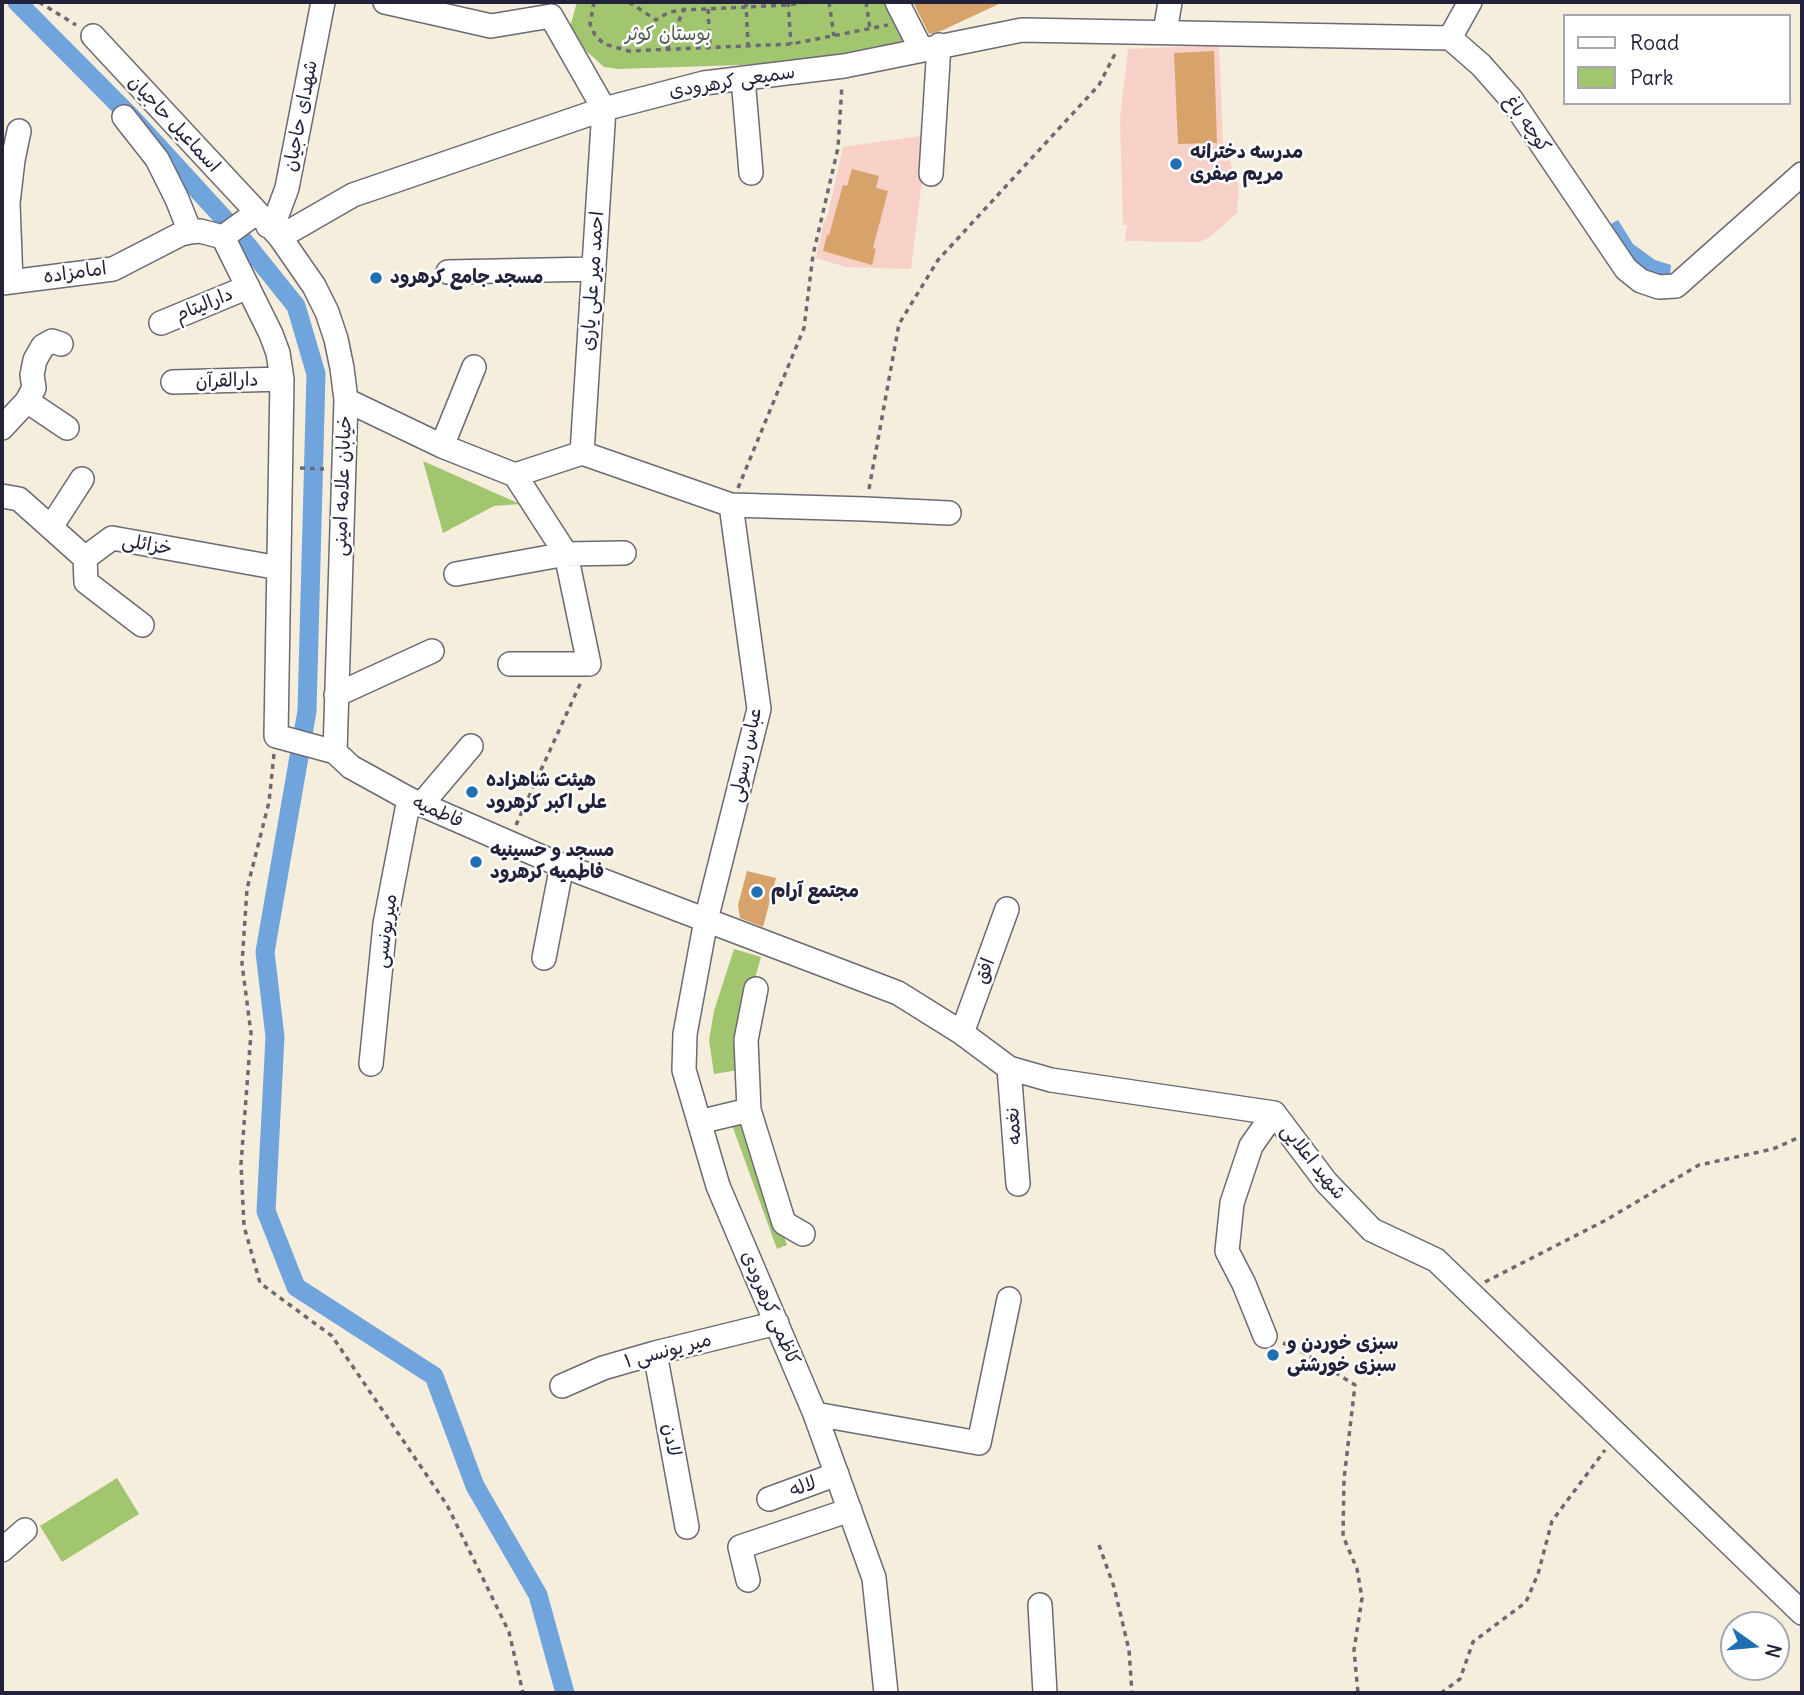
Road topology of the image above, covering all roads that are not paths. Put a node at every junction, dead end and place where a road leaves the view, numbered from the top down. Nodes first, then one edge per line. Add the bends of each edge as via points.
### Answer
1 (323, 2) edge
2 (385, 2) edge
3 (1170, 2) edge
4 (1470, 2) edge
5 (427, 7) edge
6 (554, 9) edge
7 (902, 12) edge
8 (1166, 33) junction
9 (93, 36) road end
10 (1450, 38) junction
11 (930, 47) junction
12 (743, 78) junction
13 (604, 109) junction
14 (124, 117) dead end
15 (19, 131) dead end
16 (751, 173) dead end
17 (931, 174) dead end
18 (1802, 174) edge
19 (268, 225) junction
20 (190, 232) junction
21 (223, 237) junction
22 (594, 270) junction
23 (448, 272) dead end
24 (6, 282) edge
25 (248, 287) junction
26 (161, 323) dead end
27 (61, 344) dead end
28 (474, 367) dead end
29 (282, 379) junction
30 (173, 382) dead end
31 (346, 400) junction
32 (27, 401) junction
33 (2, 428) edge
34 (66, 428) dead end
35 (442, 446) junction
36 (582, 453) junction
37 (515, 475) junction
38 (82, 479) dead end
39 (2, 496) edge
40 (731, 505) junction
41 (949, 513) dead end
42 (51, 527) junction
43 (624, 553) dead end
44 (566, 554) junction
45 (85, 558) junction
46 (279, 568) junction
47 (456, 574) dead end
48 (142, 625) dead end
49 (432, 651) dead end
50 (510, 664) dead end
51 (336, 695) junction
52 (471, 746) dead end
53 (335, 751) junction
54 (415, 802) junction
55 (562, 865) junction
56 (1007, 909) dead end
57 (706, 920) junction
58 (544, 958) dead end
59 (756, 989) dead end
60 (962, 1033) junction
61 (371, 1063) dead end
62 (1009, 1068) junction
63 (749, 1110) junction
64 (1274, 1114) junction
65 (699, 1122) junction
66 (1018, 1184) dead end
67 (803, 1234) dead end
68 (1009, 1299) dead end
69 (777, 1323) junction
70 (1265, 1336) road end
71 (655, 1353) junction
72 (562, 1386) dead end
73 (816, 1414) junction
74 (837, 1475) junction
75 (769, 1499) dead end
76 (850, 1510) junction
77 (687, 1527) dead end
78 (25, 1530) dead end
79 (2, 1550) edge
80 (748, 1580) dead end
81 (1040, 1605) dead end
82 (1802, 1613) edge
83 (886, 1693) edge
84 (1045, 1693) edge

1 - 19 street, شهدای حاجیان via 287,188
2 - 5 street
3 - 8 street
4 - 10 street
5 - 6 street via 491,26
6 - 13 street
7 - 11 street
8 - 10 street
8 - 11 street, سمیعی کرهرودی via 1022,30
9 - 19 street, اسماعیل حاجیان
10 - 18 street, کوچه باغ via 1511,99 1626,269 1641,281 1676,286
11 - 12 street, سمیعی کرهرودی via 844,65
11 - 17 street
12 - 13 street, سمیعی کرهرودی via 704,83
12 - 16 street
13 - 19 street, سمیعی کرهرودی
13 - 22 street, احمد میر علی یاری
14 - 20 street via 157,159
15 - 24 street via 8,203
19 - 21 street, سمیعی کرهرودی
19 - 31 street, خیابان علامه امینی via 314,286 327,312
20 - 21 street
20 - 24 street, امامزاده via 113,269
21 - 25 street
22 - 23 street
22 - 36 street, احمد میر علی یاری
25 - 26 street, دارالیتام
25 - 29 street via 271,334
27 - 32 street via 52,341 43,346 35,360 34,388
28 - 35 street
29 - 30 street, دارالقرآن
29 - 46 street
31 - 35 street
31 - 51 street, خیابان علامه امینی
32 - 33 street
32 - 34 street
35 - 37 street
36 - 37 street
36 - 40 street
37 - 44 street
38 - 42 street
39 - 42 street via 19,499
40 - 41 street
40 - 57 street, عباس رسولی via 759,709
42 - 45 street
43 - 44 street
44 - 47 street
44 - 50 street via 589,664
45 - 46 street, خزائلی via 112,538
45 - 48 street via 86,582
46 - 53 street via 276,736
49 - 51 street
51 - 53 street, خیابان علامه امینی
52 - 54 street
53 - 54 street, فاطمیه via 351,767
54 - 55 street, فاطمیه
54 - 61 street, میریونسی via 385,924
55 - 57 street, فاطمیه
55 - 58 street
56 - 60 street, افق
57 - 60 street, فاطمیه via 898,993
57 - 65 street, کاظمی کرهرودی via 685,1034 684,1070
59 - 63 street via 746,1040
60 - 62 street, فاطمیه
62 - 64 street, شهید اعلایی via 1051,1080
62 - 66 street, نغمه
63 - 65 street
63 - 67 street via 784,1223
64 - 70 street via 1251,1146 1232,1203 1227,1251
64 - 82 street, شهید اعلایی via 1326,1182 1372,1230 1436,1260
65 - 69 street, کاظمی کرهرودی via 718,1186
68 - 73 street via 979,1443
69 - 71 street, میر یونسی ۱
69 - 73 street, کاظمی کرهرودی
71 - 72 street, میر یونسی ۱
71 - 77 street, لادن
73 - 74 street, کاظمی کرهرودی
74 - 75 street, لاله
74 - 76 street, کاظمی کرهرودی
76 - 80 street via 740,1547
76 - 83 street, کاظمی کرهرودی via 874,1578
78 - 79 street
81 - 84 street

